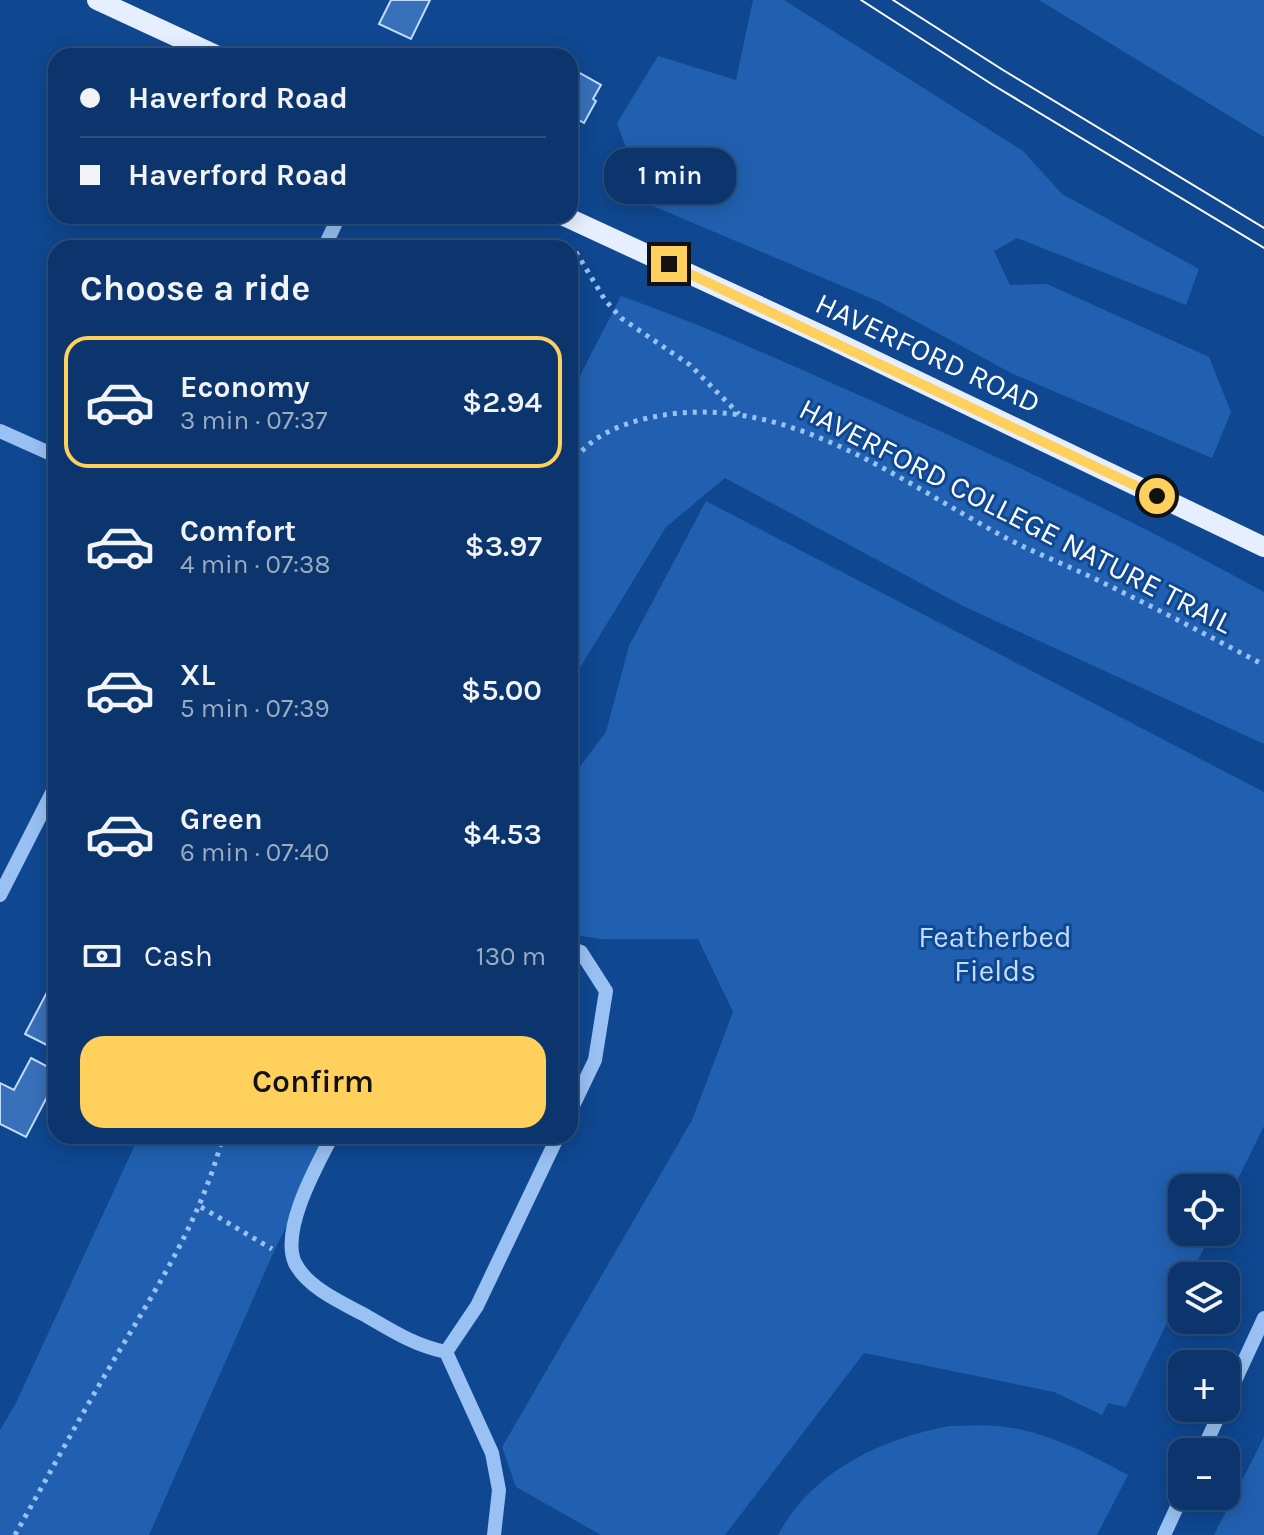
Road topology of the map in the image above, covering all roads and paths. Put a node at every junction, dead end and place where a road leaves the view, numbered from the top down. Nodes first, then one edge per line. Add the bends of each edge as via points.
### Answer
1 (97, 0) edge
2 (201, 48) edge
3 (578, 222) edge
4 (578, 255) edge
5 (739, 414) junction
6 (0, 431) edge
7 (48, 452) edge
8 (578, 457) edge
9 (1264, 547) edge
10 (1264, 665) edge
11 (48, 801) edge
12 (0, 895) edge
13 (578, 951) edge
14 (578, 1095) edge
15 (221, 1144) edge
16 (328, 1144) edge
17 (554, 1144) edge
18 (201, 1207) junction
19 (295, 1262) junction
20 (1264, 1318) edge
21 (446, 1352) junction
22 (1240, 1370) edge
23 (1176, 1510) edge
24 (15, 1535) edge
25 (494, 1535) edge
26 (1164, 1535) edge

1 - 2 main road
3 - 9 main road, HAVERFORD ROAD
4 - 5 path via 621,318 690,365
5 - 8 path, HAVERFORD COLLEGE NATURE TRAIL via 656,416 630,422 589,443
5 - 10 path, HAVERFORD COLLEGE NATURE TRAIL via 806,431 862,457 1010,540
6 - 7 street
11 - 12 street
13 - 14 street via 606,991 595,1060
15 - 18 path
16 - 19 street via 300,1199
17 - 21 street via 477,1306
18 - 19 path
18 - 24 path
19 - 21 street via 321,1291 421,1347
20 - 22 street
21 - 25 street via 492,1453 499,1490
23 - 26 street

